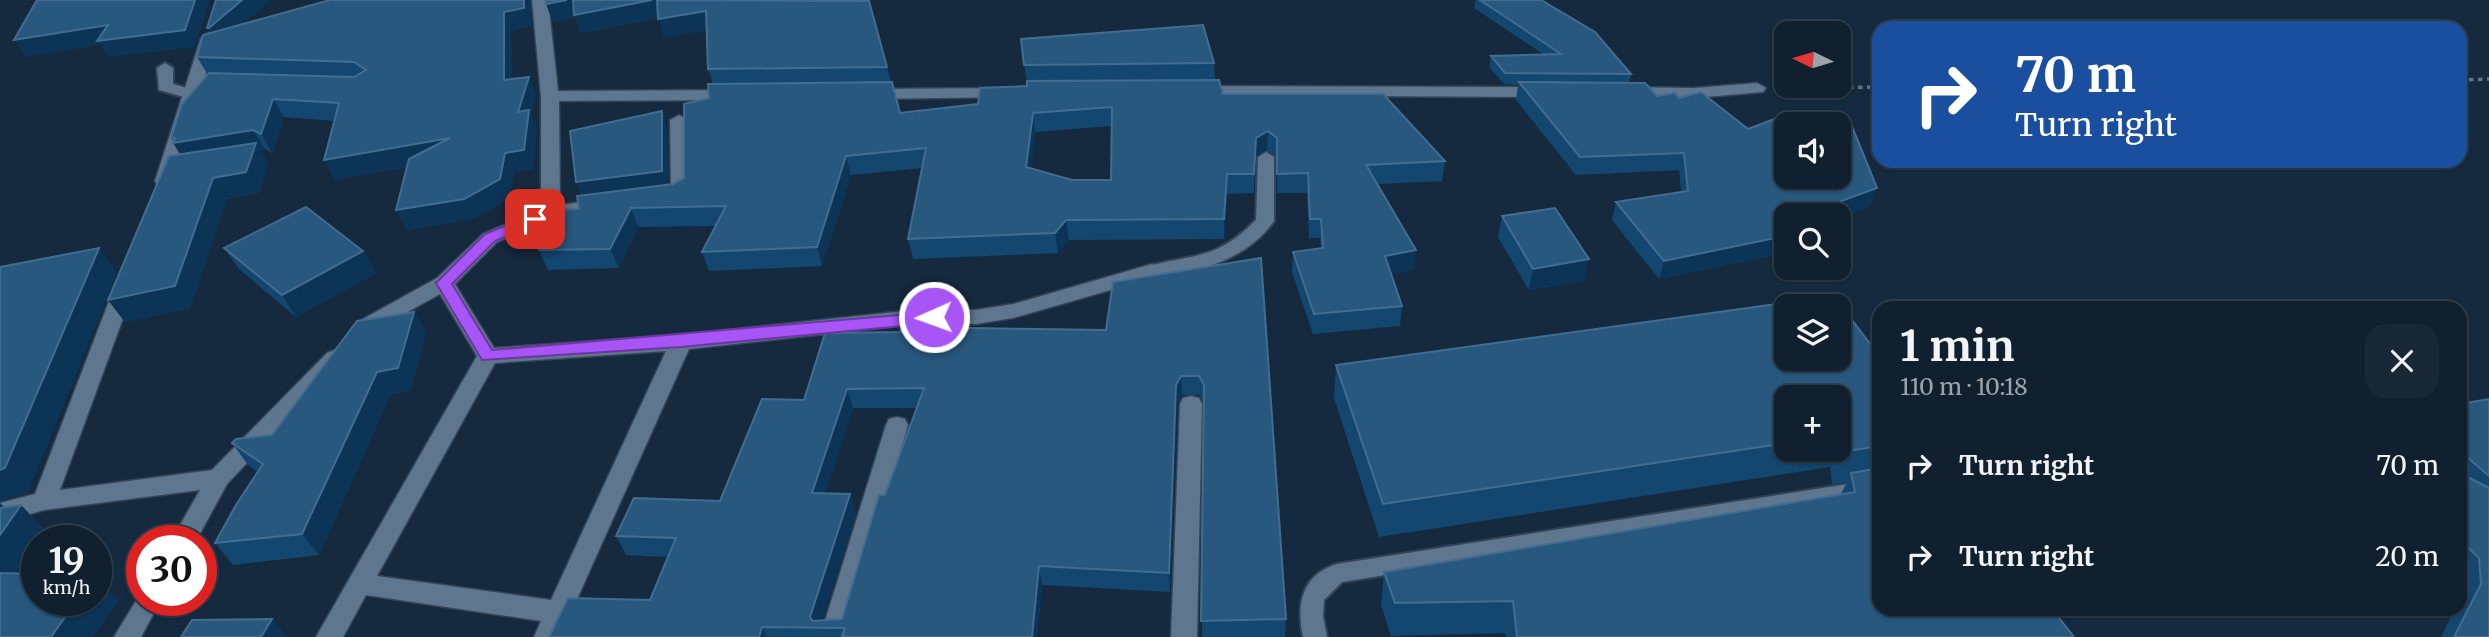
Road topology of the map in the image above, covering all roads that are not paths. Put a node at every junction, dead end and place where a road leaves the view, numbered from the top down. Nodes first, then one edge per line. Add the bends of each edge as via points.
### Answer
1 (540, 0) edge
2 (216, 14) edge
3 (165, 68) dead end
4 (198, 87) junction
5 (1757, 88) road end
6 (1180, 91) edge
7 (1569, 92) edge
8 (1611, 92) edge
9 (1026, 93) edge
10 (1694, 93) junction
11 (844, 94) edge
12 (760, 95) edge
13 (550, 96) junction
14 (1712, 110) edge
15 (679, 120) dead end
16 (1266, 156) dead end
17 (192, 168) edge
18 (167, 172) junction
19 (158, 197) edge
20 (654, 198) edge
21 (628, 202) edge
22 (551, 212) junction
23 (134, 260) edge
24 (1152, 271) joint
25 (444, 283) junction
26 (681, 342) junction
27 (488, 356) junction
28 (1191, 404) dead end
29 (897, 425) dead end
30 (219, 478) junction
31 (1872, 488) edge
32 (44, 501) junction
33 (0, 513) edge
34 (192, 525) edge
35 (359, 584) junction
36 (558, 612) junction
37 (139, 616) edge
38 (127, 637) edge
39 (329, 637) edge
40 (547, 637) edge
41 (832, 637) edge
42 (1184, 637) edge
43 (1315, 637) edge

1 - 13 street
2 - 4 street
3 - 4 lane via 165,87
4 - 18 street
5 - 10 street
6 - 7 street
8 - 10 street
9 - 11 street
10 - 14 lane
12 - 13 street
13 - 22 street
15 - 20 street via 680,195
16 - 24 lane via 1265,221 1246,242 1228,255
17 - 18 lane
18 - 19 street
21 - 22 street
22 - 25 street via 490,238
23 - 32 street
24 - 26 street via 1013,311 976,317 914,317
25 - 27 street
25 - 30 street via 370,324
26 - 27 street
26 - 36 street
27 - 35 street
28 - 42 street
29 - 41 street
30 - 32 street
30 - 34 street
31 - 43 lane via 1337,573 1320,583 1312,595 1309,614
32 - 33 street
35 - 36 street
35 - 39 street
36 - 40 street
37 - 38 street

